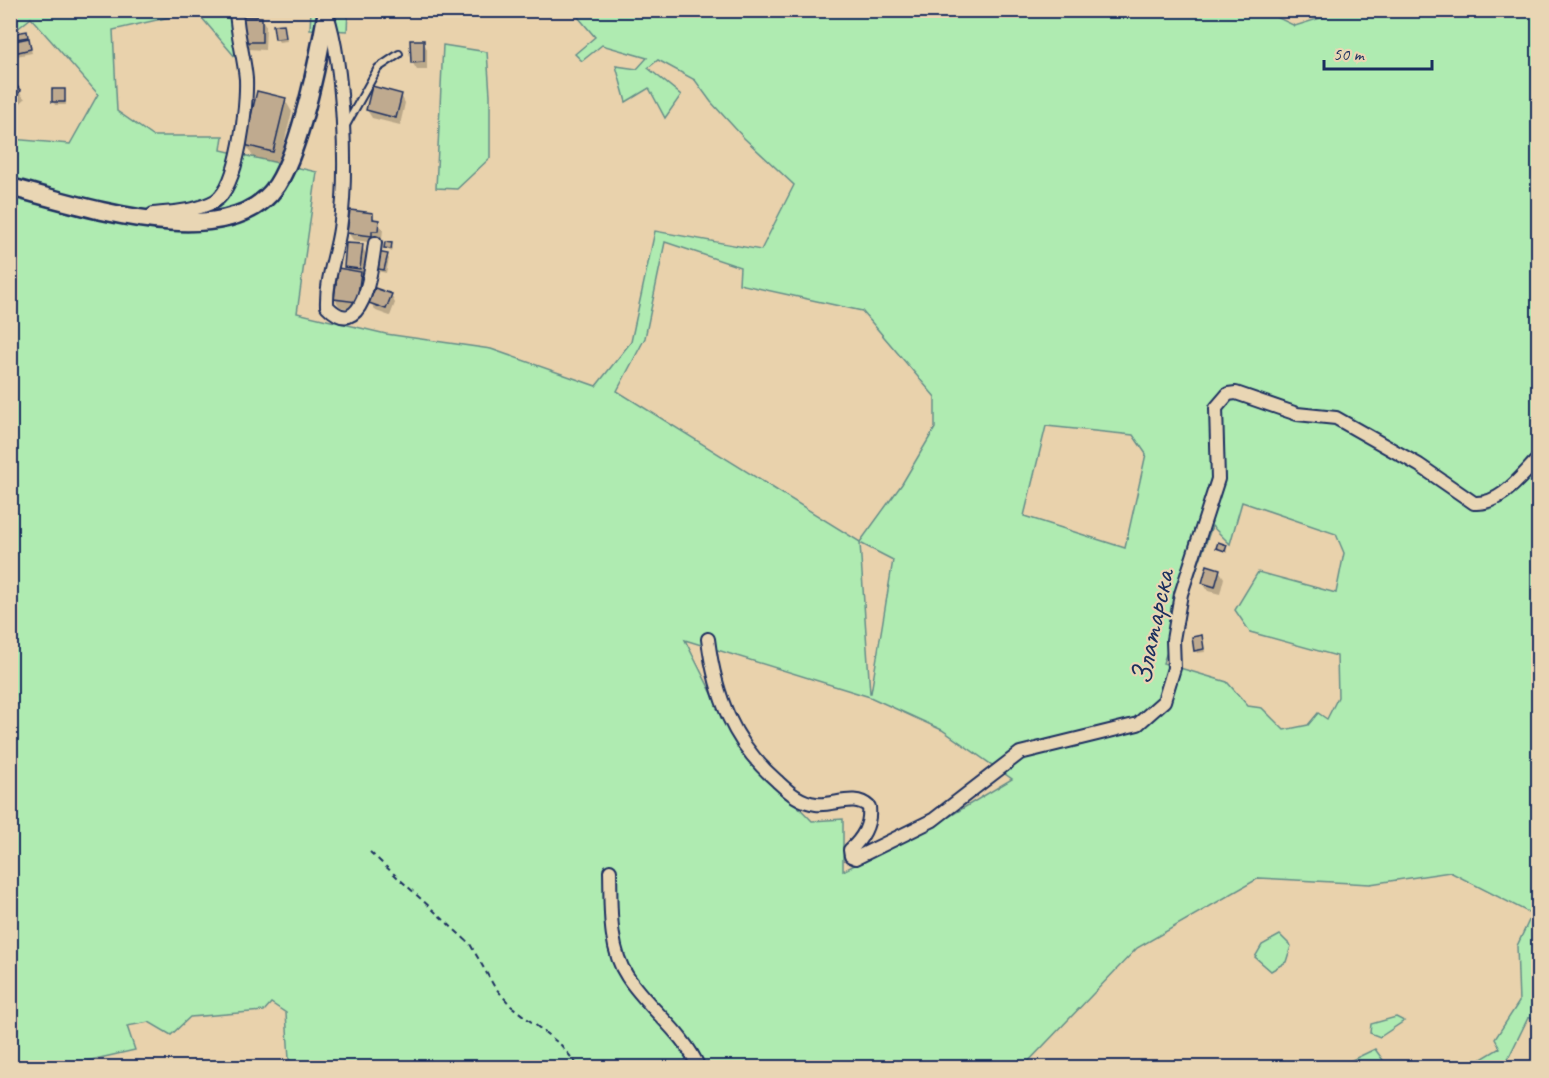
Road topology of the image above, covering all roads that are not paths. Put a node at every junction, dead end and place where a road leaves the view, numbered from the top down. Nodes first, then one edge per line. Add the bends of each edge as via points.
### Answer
1 (236, 10) edge
2 (327, 12) edge
3 (399, 54) dead end
4 (341, 132) junction
5 (10, 187) edge
6 (134, 216) junction
7 (375, 243) dead end
8 (1539, 459) edge
9 (708, 639) dead end
10 (610, 871) dead end
11 (699, 1068) edge

1 - 6 street via 247,106 230,182 217,200 192,209
2 - 4 street via 339,81
2 - 6 street via 296,140 284,172 268,196 244,213 211,222
3 - 4 lane via 378,69
4 - 7 street via 340,229 326,287 327,306 334,314 352,314 361,304 369,289
5 - 6 street
8 - 9 street, Златарска via 1498,498 1485,504 1474,503 1419,465 1336,418 1297,414 1236,393 1228,394 1216,408 1218,479 1181,594 1173,640 1174,668 1164,701 1137,724 1020,753 933,820 856,858 850,850 870,820 869,807 864,801 817,804 797,799 756,763 731,724 712,675
10 - 11 street via 615,943 626,975 687,1045

